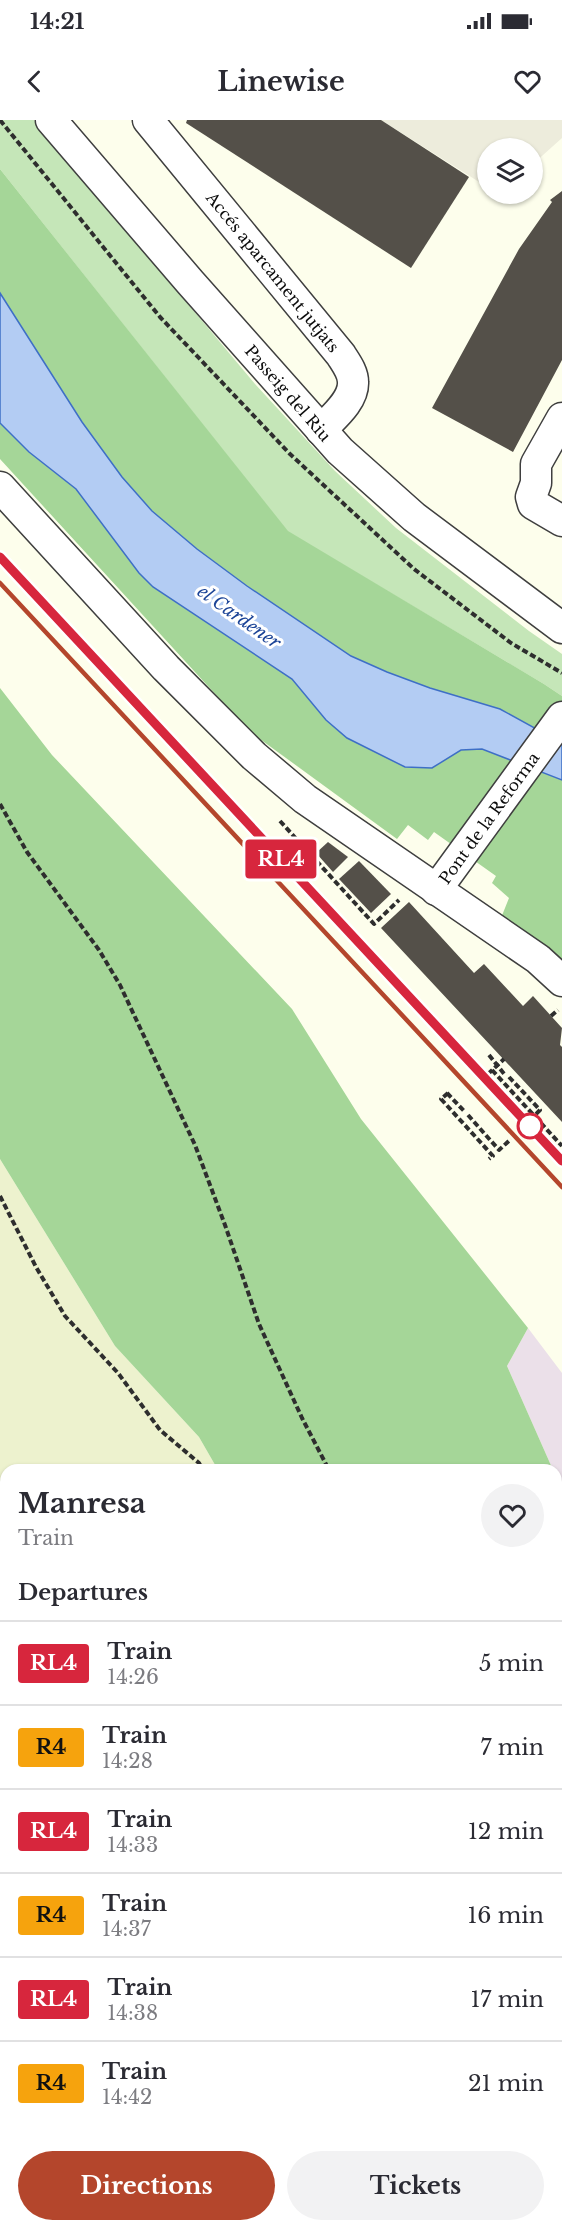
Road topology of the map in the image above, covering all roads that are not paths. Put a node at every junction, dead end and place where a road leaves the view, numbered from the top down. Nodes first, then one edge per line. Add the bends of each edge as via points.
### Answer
1 (51, 120) edge
2 (148, 120) edge
3 (562, 418) edge
4 (321, 430) junction
5 (562, 456) edge
6 (536, 483) junction
7 (0, 487) edge
8 (562, 521) edge
9 (562, 628) edge
10 (562, 717) edge
11 (436, 890) junction
12 (562, 981) edge

1 - 4 street, Passeig del Riu
2 - 4 street, Accés aparcament jutjats via 350,370 353,382 348,399
3 - 6 street via 536,464
4 - 9 street, Passeig del Riu via 340,452 414,517
5 - 6 street via 552,472
6 - 8 street via 533,504
7 - 11 street via 166,668 254,756 305,800
10 - 11 street, Pont de la Reforma
11 - 12 street via 538,959

